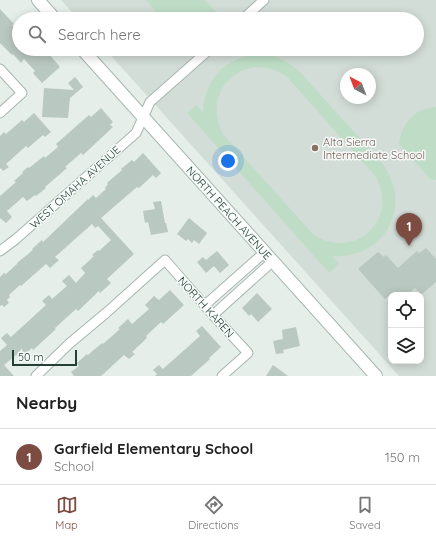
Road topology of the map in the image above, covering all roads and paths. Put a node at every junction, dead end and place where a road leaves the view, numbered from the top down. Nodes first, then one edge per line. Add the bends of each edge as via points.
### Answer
1 (38, 0) edge
2 (264, 0) edge
3 (49, 12) edge
4 (251, 12) edge
5 (88, 56) edge
6 (202, 56) edge
7 (0, 69) edge
8 (0, 113) edge
9 (143, 117) junction
10 (0, 251) edge
11 (269, 257) junction
12 (205, 305) junction
13 (213, 315) junction
14 (36, 376) edge
15 (222, 376) edge
16 (376, 376) edge

1 - 3 street
2 - 4 street
5 - 9 street, NORTH PEACH AVENUE
6 - 9 street, WEST OMAHA AVENUE via 150,102
7 - 8 street via 22,93
9 - 10 street, WEST OMAHA AVENUE via 136,133
9 - 11 street, NORTH PEACH AVENUE
11 - 12 street
11 - 13 street
11 - 16 street, NORTH PEACH AVENUE
12 - 13 street, NORTH KAREN
12 - 14 street, NORTH KAREN via 165,260
13 - 15 street, NORTH KAREN via 248,353

